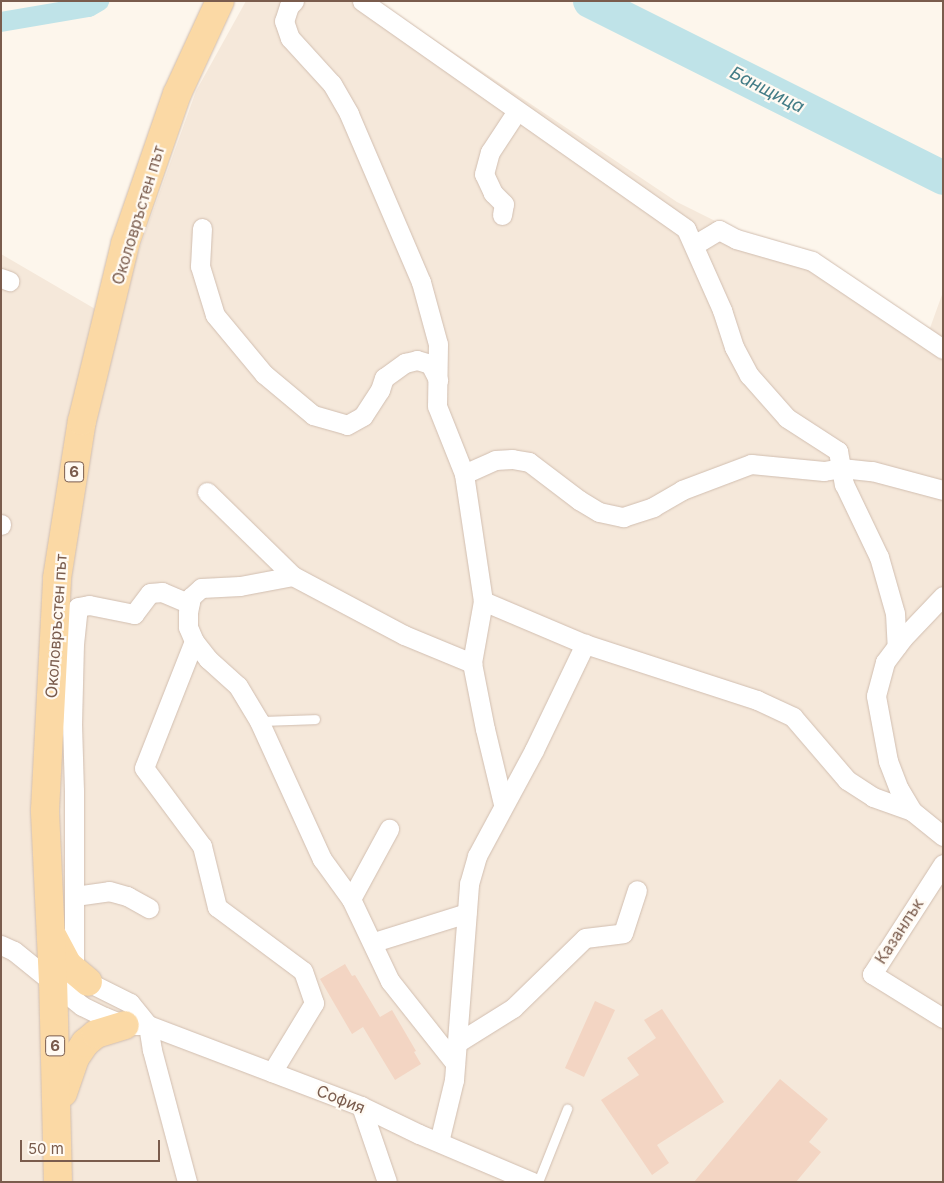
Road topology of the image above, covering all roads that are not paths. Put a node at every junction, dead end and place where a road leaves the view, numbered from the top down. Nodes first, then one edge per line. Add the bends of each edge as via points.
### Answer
1 (222, 1) edge
2 (294, 1) edge
3 (362, 1) edge
4 (517, 110) junction
5 (502, 215) dead end
6 (202, 228) dead end
7 (694, 245) junction
8 (943, 350) edge
9 (438, 380) junction
10 (841, 468) junction
11 (464, 474) junction
12 (943, 490) edge
13 (207, 492) dead end
14 (292, 576) junction
15 (943, 596) edge
16 (482, 600) junction
17 (190, 604) junction
18 (194, 641) junction
19 (585, 644) junction
20 (897, 646) junction
21 (472, 663) junction
22 (315, 719) dead end
23 (260, 721) junction
24 (504, 804) junction
25 (912, 812) junction
26 (389, 829) dead end
27 (942, 833) edge
28 (943, 864) edge
29 (637, 890) dead end
30 (75, 896) junction
31 (352, 899) junction
32 (149, 908) dead end
33 (467, 913) junction
34 (374, 942) junction
35 (1, 945) edge
36 (72, 978) junction
37 (943, 1018) edge
38 (136, 1025) junction
39 (457, 1043) junction
40 (455, 1063) junction
41 (272, 1072) junction
42 (361, 1106) junction
43 (567, 1109) dead end
44 (57, 1111) junction
45 (439, 1142) junction
46 (383, 1181) edge
47 (58, 1182) edge
48 (187, 1182) edge
49 (532, 1182) edge
50 (538, 1182) edge

1 - 36 main road, Околовръстен път / 6 via 177,94 125,244 82,421 57,578 45,810 50,932
2 - 9 street via 284,21 290,38 332,84 421,282 438,344
3 - 4 street
4 - 5 street via 490,152 484,174 493,193 504,204
4 - 7 street via 686,229
6 - 9 street via 200,266 215,315 264,374 313,415 347,425 363,416 384,378 405,363 418,360 430,364
7 - 8 street via 719,230 736,239 812,261
7 - 10 street via 734,347 749,375 787,418 838,451
9 - 11 street via 437,406
10 - 11 street via 824,470 751,464 623,517 599,512 530,462 495,460
10 - 12 street via 872,471
10 - 20 street via 844,484 879,557 895,612
11 - 16 street
13 - 14 street
14 - 17 street via 240,586 201,588 191,597
14 - 21 street via 404,636
15 - 20 street
16 - 19 street
16 - 21 street
17 - 18 street via 188,627
17 - 30 street via 162,592 150,593 134,614 89,605 78,607 72,725
18 - 23 street via 208,659 238,686
18 - 41 street via 144,768 202,846 217,907 303,971 314,1003
19 - 24 street via 542,736
19 - 25 street via 757,700 793,717 847,780 873,798
20 - 25 street via 885,662 876,696 888,761
21 - 24 street
22 - 23 lane
23 - 31 street via 322,859
24 - 33 street via 477,856 469,884
25 - 27 street
26 - 31 street
28 - 37 street, Казанлък via 872,974
29 - 39 street via 623,933 585,938 513,1008
30 - 32 street via 109,891
30 - 36 street
31 - 34 street
33 - 34 street
33 - 39 street
34 - 40 street via 390,981
35 - 36 street
36 - 38 street via 130,1003
36 - 38 street, София via 82,1006
36 - 44 main road, 6
38 - 41 street, София
38 - 44 main road via 96,1034 85,1043 75,1058
38 - 48 street via 152,1050
39 - 40 street
40 - 45 street
41 - 42 street, София
42 - 45 street, София
42 - 46 street
43 - 50 lane
44 - 47 main road, 6
45 - 49 street, София

